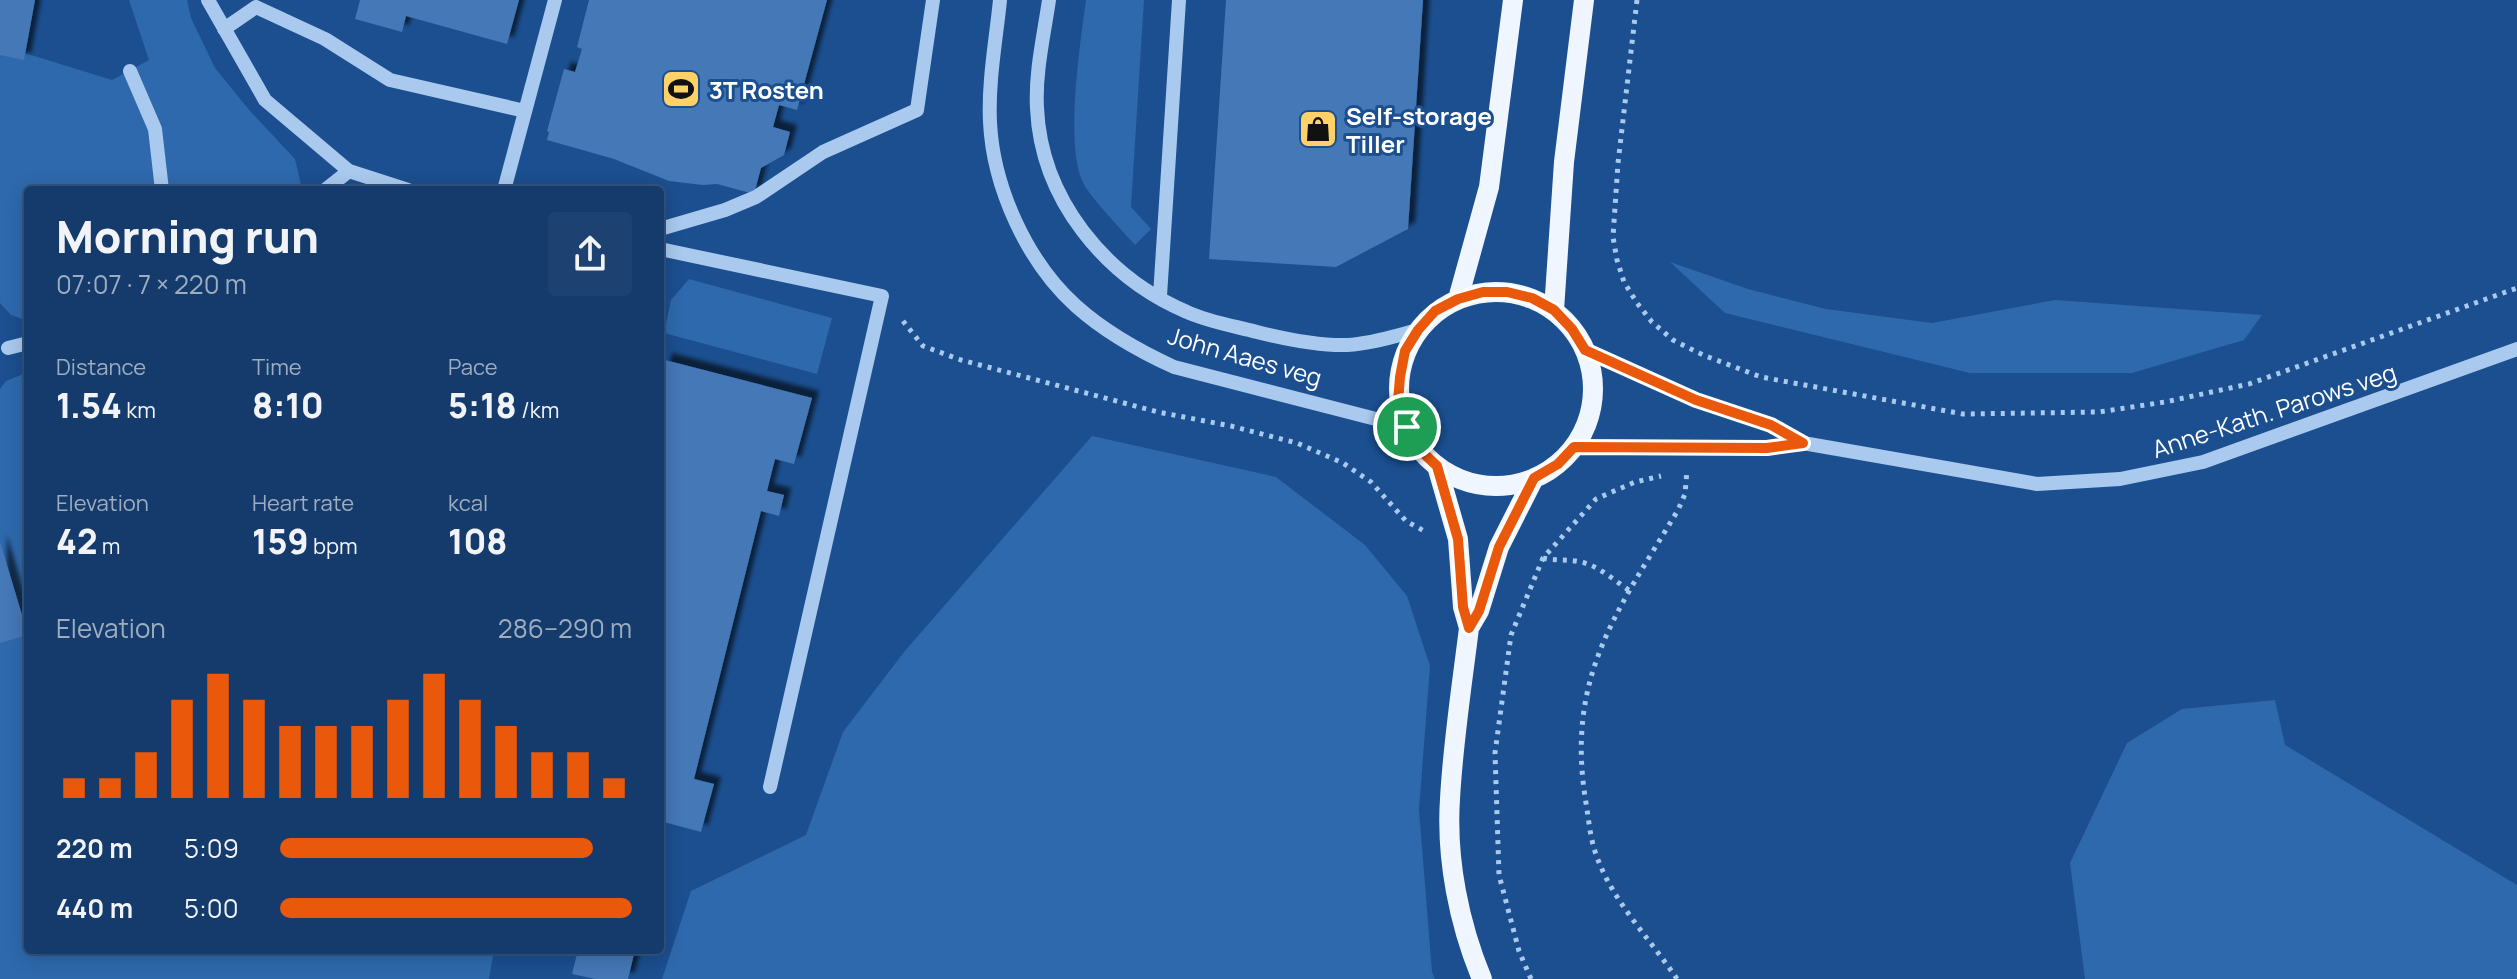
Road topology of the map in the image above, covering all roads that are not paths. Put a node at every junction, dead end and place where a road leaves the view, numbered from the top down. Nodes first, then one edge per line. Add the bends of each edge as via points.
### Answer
1 (208, 0) edge
2 (555, 0) edge
3 (933, 0) edge
4 (1000, 0) edge
5 (1049, 0) edge
6 (1179, 0) edge
7 (1513, 0) edge
8 (1584, 0) edge
9 (224, 29) junction
10 (130, 71) dead end
11 (525, 111) junction
12 (349, 171) junction
13 (370, 185) edge
14 (162, 186) edge
15 (330, 186) edge
16 (505, 186) edge
17 (664, 228) edge
18 (664, 250) edge
19 (1160, 296) junction
20 (1458, 299) junction
21 (1554, 310) junction
22 (1418, 330) junction
23 (24, 344) edge
24 (8, 348) dead end
25 (2517, 349) edge
26 (1585, 350) junction
27 (1407, 427) junction
28 (1803, 443) junction
29 (1574, 447) junction
30 (1437, 466) junction
31 (1534, 478) junction
32 (1469, 628) junction
33 (770, 787) dead end
34 (1482, 979) edge

1 - 9 street
2 - 11 street
3 - 17 street via 917,110 823,152 756,197
4 - 27 street, John Aaes veg via 990,104 994,154 1012,211 1051,280 1115,335 1174,367
5 - 19 street, John Aaes veg via 1037,109 1059,194 1103,256
6 - 19 street
7 - 20 main road via 1489,187
8 - 21 main road via 1564,162
9 - 11 street via 256,7 325,39 390,80
9 - 12 street via 265,100
10 - 14 street via 155,129
11 - 16 street
12 - 13 street
12 - 15 street
18 - 33 street via 882,296
19 - 22 street, John Aaes veg via 1218,323 1300,341 1354,344
20 - 21 main road via 1507,292
20 - 22 main road via 1435,311
21 - 26 main road
22 - 27 main road via 1405,351 1400,377 1398,402
23 - 24 street
25 - 28 street, Anne-Kath. Parows veg via 2203,462 2120,479 2037,484
26 - 28 street, Anne-Kath. Parows veg
26 - 29 main road via 1595,404
27 - 30 main road
28 - 29 street, Anne-Kath. Parows veg via 1767,448
29 - 31 main road
30 - 31 main road via 1485,485
30 - 32 main road via 1458,539
31 - 32 main road via 1499,547
32 - 34 main road via 1449,801 1460,912

